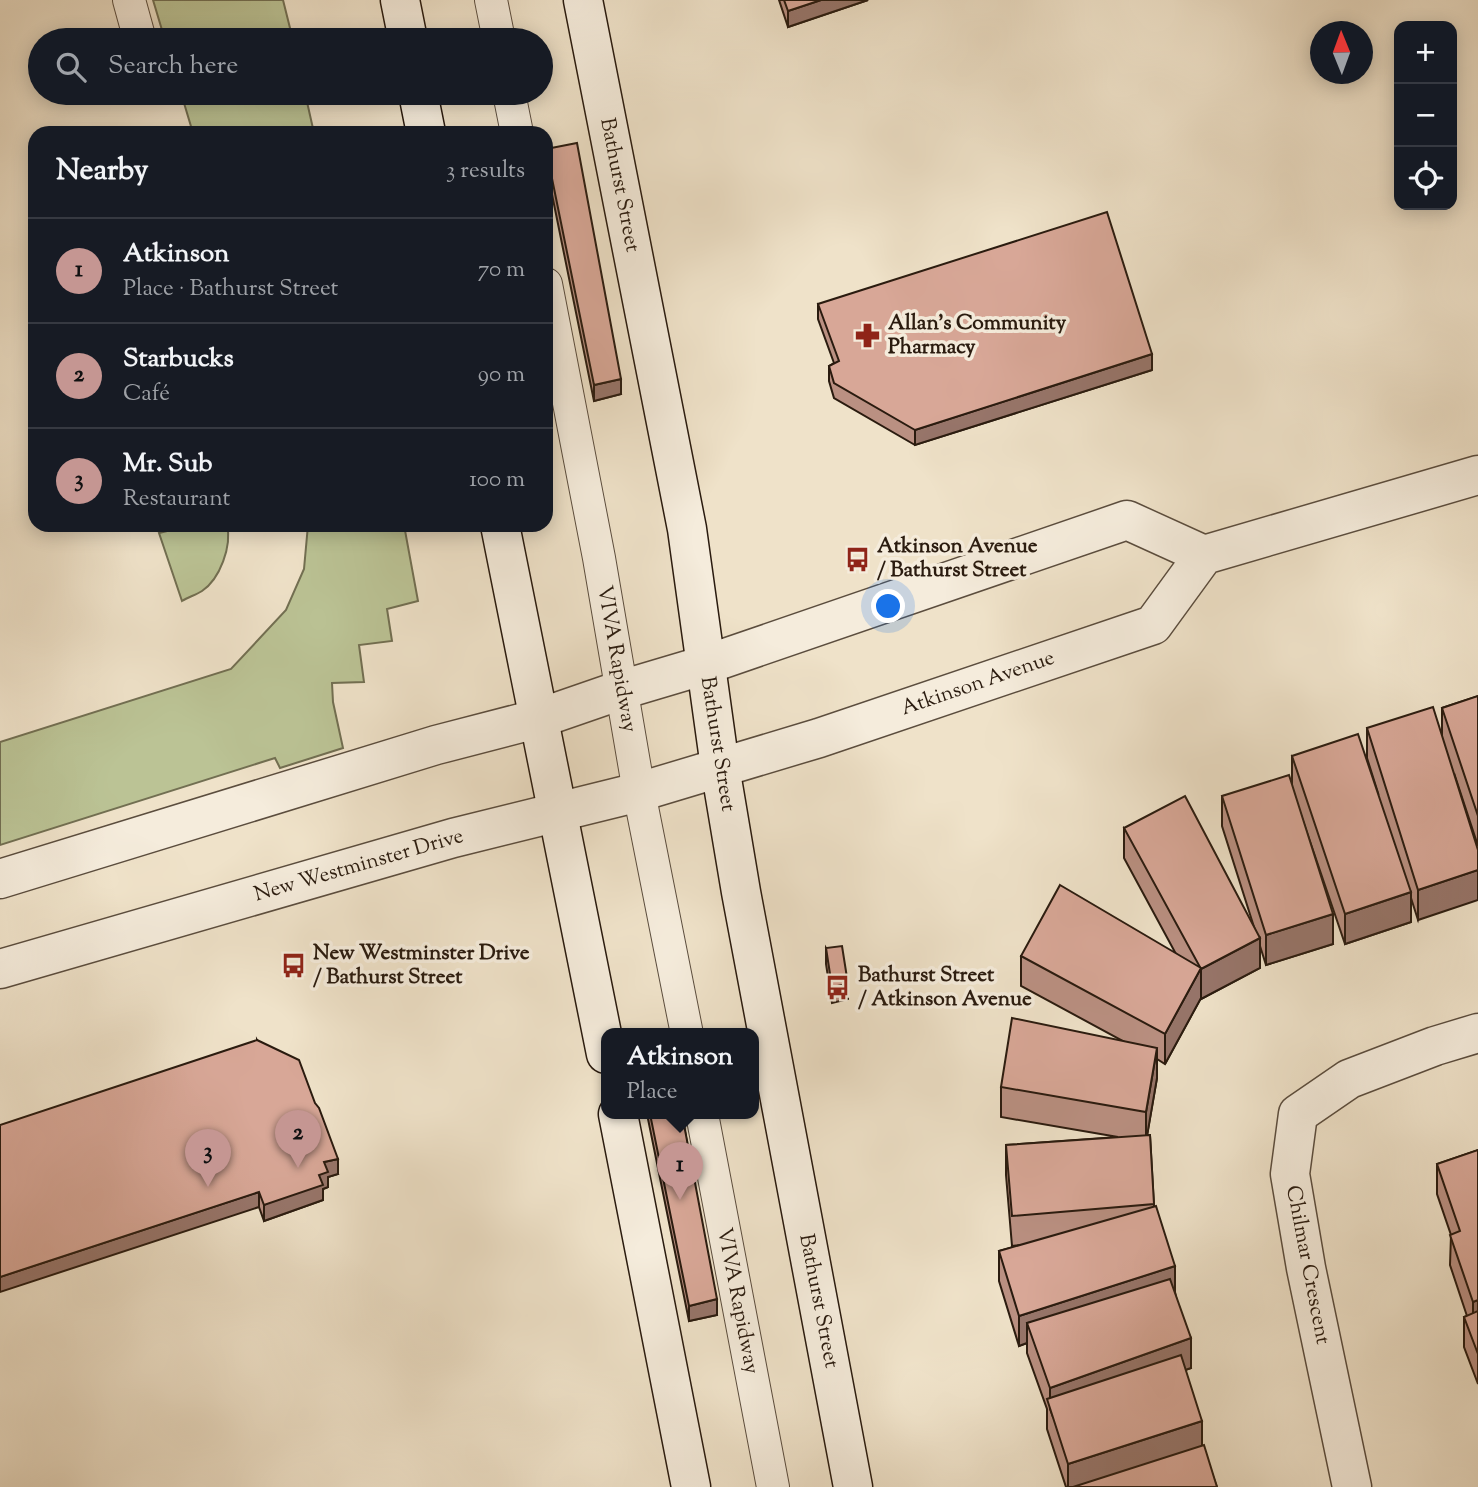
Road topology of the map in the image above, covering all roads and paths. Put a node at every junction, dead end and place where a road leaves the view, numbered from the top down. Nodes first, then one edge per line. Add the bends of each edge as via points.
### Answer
1 (129, 0) edge
2 (400, 0) edge
3 (491, 0) edge
4 (583, 0) edge
5 (137, 28) edge
6 (406, 28) edge
7 (497, 28) edge
8 (420, 105) edge
9 (511, 105) edge
10 (425, 126) edge
11 (516, 126) edge
12 (553, 321) edge
13 (1478, 475) edge
14 (501, 532) edge
15 (1204, 555) junction
16 (705, 665) junction
17 (621, 690) junction
18 (540, 718) junction
19 (720, 767) junction
20 (639, 792) junction
21 (559, 813) junction
22 (0, 879) edge
23 (0, 969) edge
24 (602, 1028) edge
25 (686, 1028) edge
26 (1478, 1033) edge
27 (619, 1119) edge
28 (703, 1119) edge
29 (691, 1487) edge
30 (773, 1487) edge
31 (853, 1487) edge
32 (1352, 1487) edge

1 - 5 lane
2 - 6 street
3 - 7 lane
4 - 16 street, Bathurst Street via 687,529
8 - 10 street
9 - 11 lane
12 - 17 lane, VIVA Rapidway
13 - 15 street
14 - 18 street
15 - 16 street via 1127,520
15 - 19 street, Atkinson Avenue via 1153,625
16 - 17 street
16 - 19 street, Bathurst Street
17 - 18 street
17 - 20 lane, VIVA Rapidway
18 - 21 street
18 - 22 street via 436,745
19 - 20 street, New Westminster Drive
19 - 31 street, Bathurst Street
20 - 21 street, New Westminster Drive
20 - 25 lane, VIVA Rapidway
21 - 23 street, New Westminster Drive via 453,838
21 - 24 street
26 - 32 street, Chilmar Crescent via 1349,1079 1298,1114 1290,1174
27 - 29 street
28 - 30 lane, VIVA Rapidway

